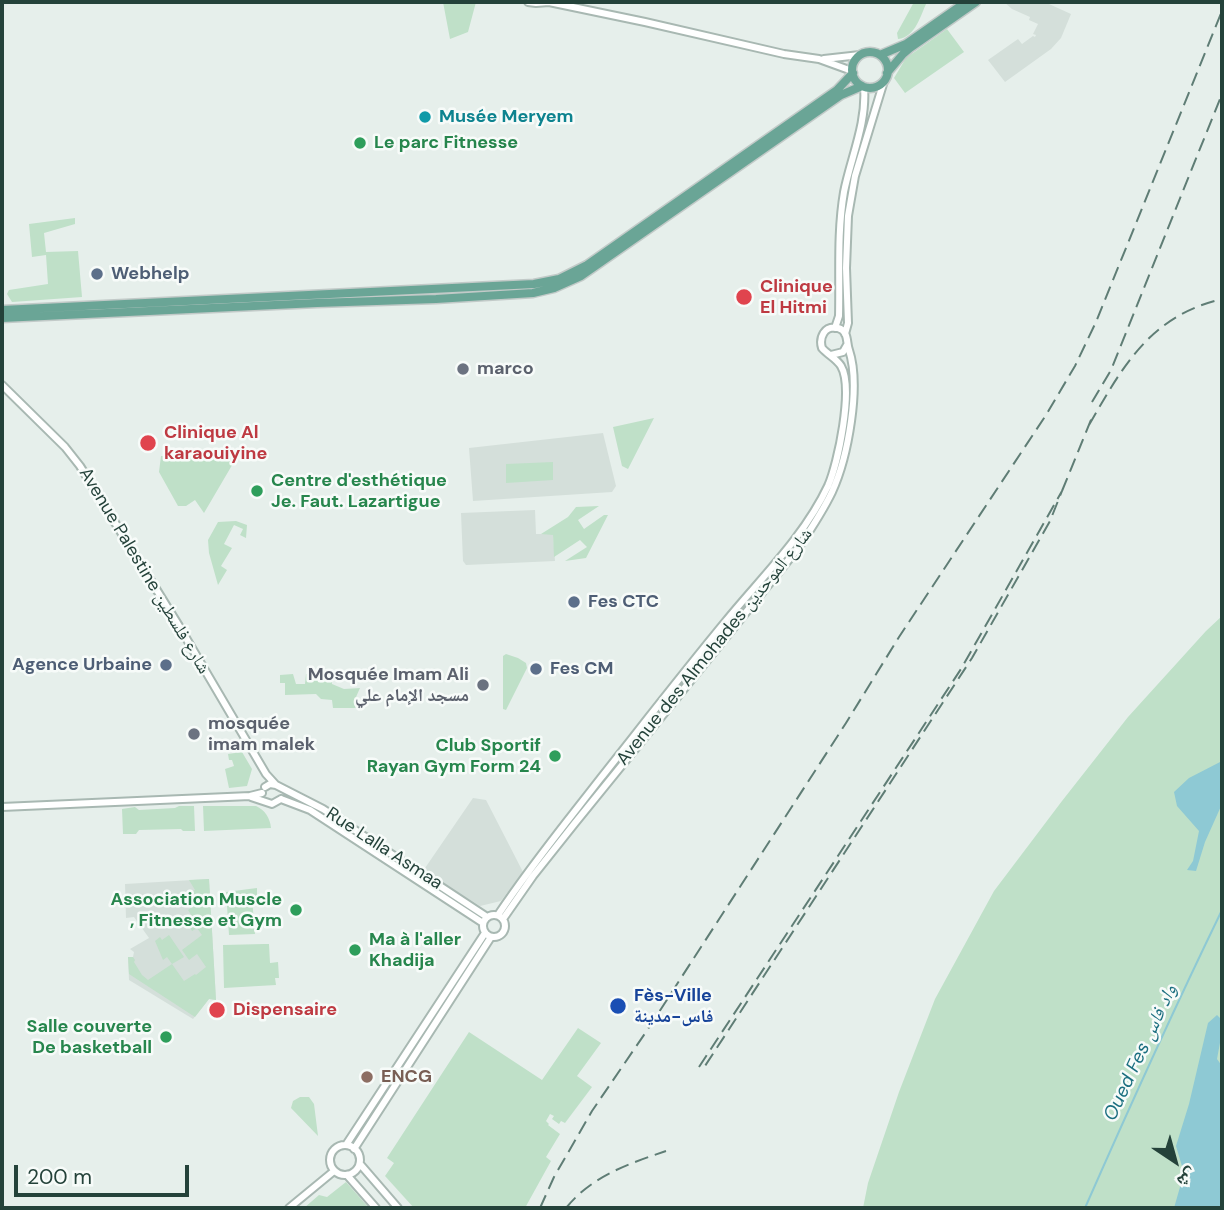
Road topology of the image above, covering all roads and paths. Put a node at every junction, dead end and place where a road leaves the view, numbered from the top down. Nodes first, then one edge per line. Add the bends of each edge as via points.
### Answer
1 (533, 2) edge
2 (548, 2) edge
3 (965, 2) edge
4 (976, 2) edge
5 (860, 55) junction
6 (880, 55) junction
7 (819, 59) junction
8 (852, 72) junction
9 (886, 77) junction
10 (863, 86) junction
11 (436, 293) junction
12 (2, 310) edge
13 (2, 318) edge
14 (835, 328) junction
15 (845, 334) junction
16 (847, 345) junction
17 (831, 355) junction
18 (2, 385) edge
19 (266, 774) junction
20 (277, 785) junction
21 (264, 794) junction
22 (281, 799) junction
23 (2, 807) edge
24 (500, 917) junction
25 (485, 920) junction
26 (488, 935) junction
27 (346, 1145) junction
28 (354, 1149) junction
29 (359, 1164) junction
30 (334, 1171) junction
31 (347, 1175) junction
32 (289, 1208) edge
33 (376, 1208) edge
34 (398, 1208) edge

1 - 2 street
2 - 7 street
3 - 6 main road via 905,44
4 - 9 main road via 909,48
5 - 6 main road
5 - 7 street
5 - 8 main road
6 - 9 main road via 887,64
7 - 8 street
8 - 10 main road
8 - 11 main road via 837,90 579,270 534,284
9 - 10 main road via 875,87
9 - 15 street via 855,176 848,216
10 - 11 main road via 841,95 573,281 533,293
10 - 14 street via 865,110 840,221
11 - 12 main road
11 - 13 main road
14 - 15 street
14 - 17 street via 824,332 820,341
15 - 16 street
16 - 17 street
16 - 24 street, Avenue des Almohades شارع الموحدين via 854,403 847,446 833,490 815,523
17 - 24 street, Avenue des Almohades شارع الموحدين via 844,374 846,409 835,465 807,523 529,870
18 - 19 street, Avenue Palestine شارع فلسطين via 72,454
19 - 20 street, Avenue Palestine شارع فلسطين
19 - 21 street
20 - 21 street via 270,784
20 - 22 street
20 - 25 street, Rue Lalla Asmaa via 323,809
21 - 22 street via 272,804
21 - 23 street
22 - 25 street, Rue Lalla Asmaa via 310,810
24 - 25 street via 492,915
24 - 26 street via 503,933
25 - 26 street
26 - 27 street
26 - 28 street
27 - 28 street
27 - 30 street via 331,1154
28 - 29 street
29 - 31 street
29 - 34 street
30 - 31 street
30 - 32 street
31 - 33 street

